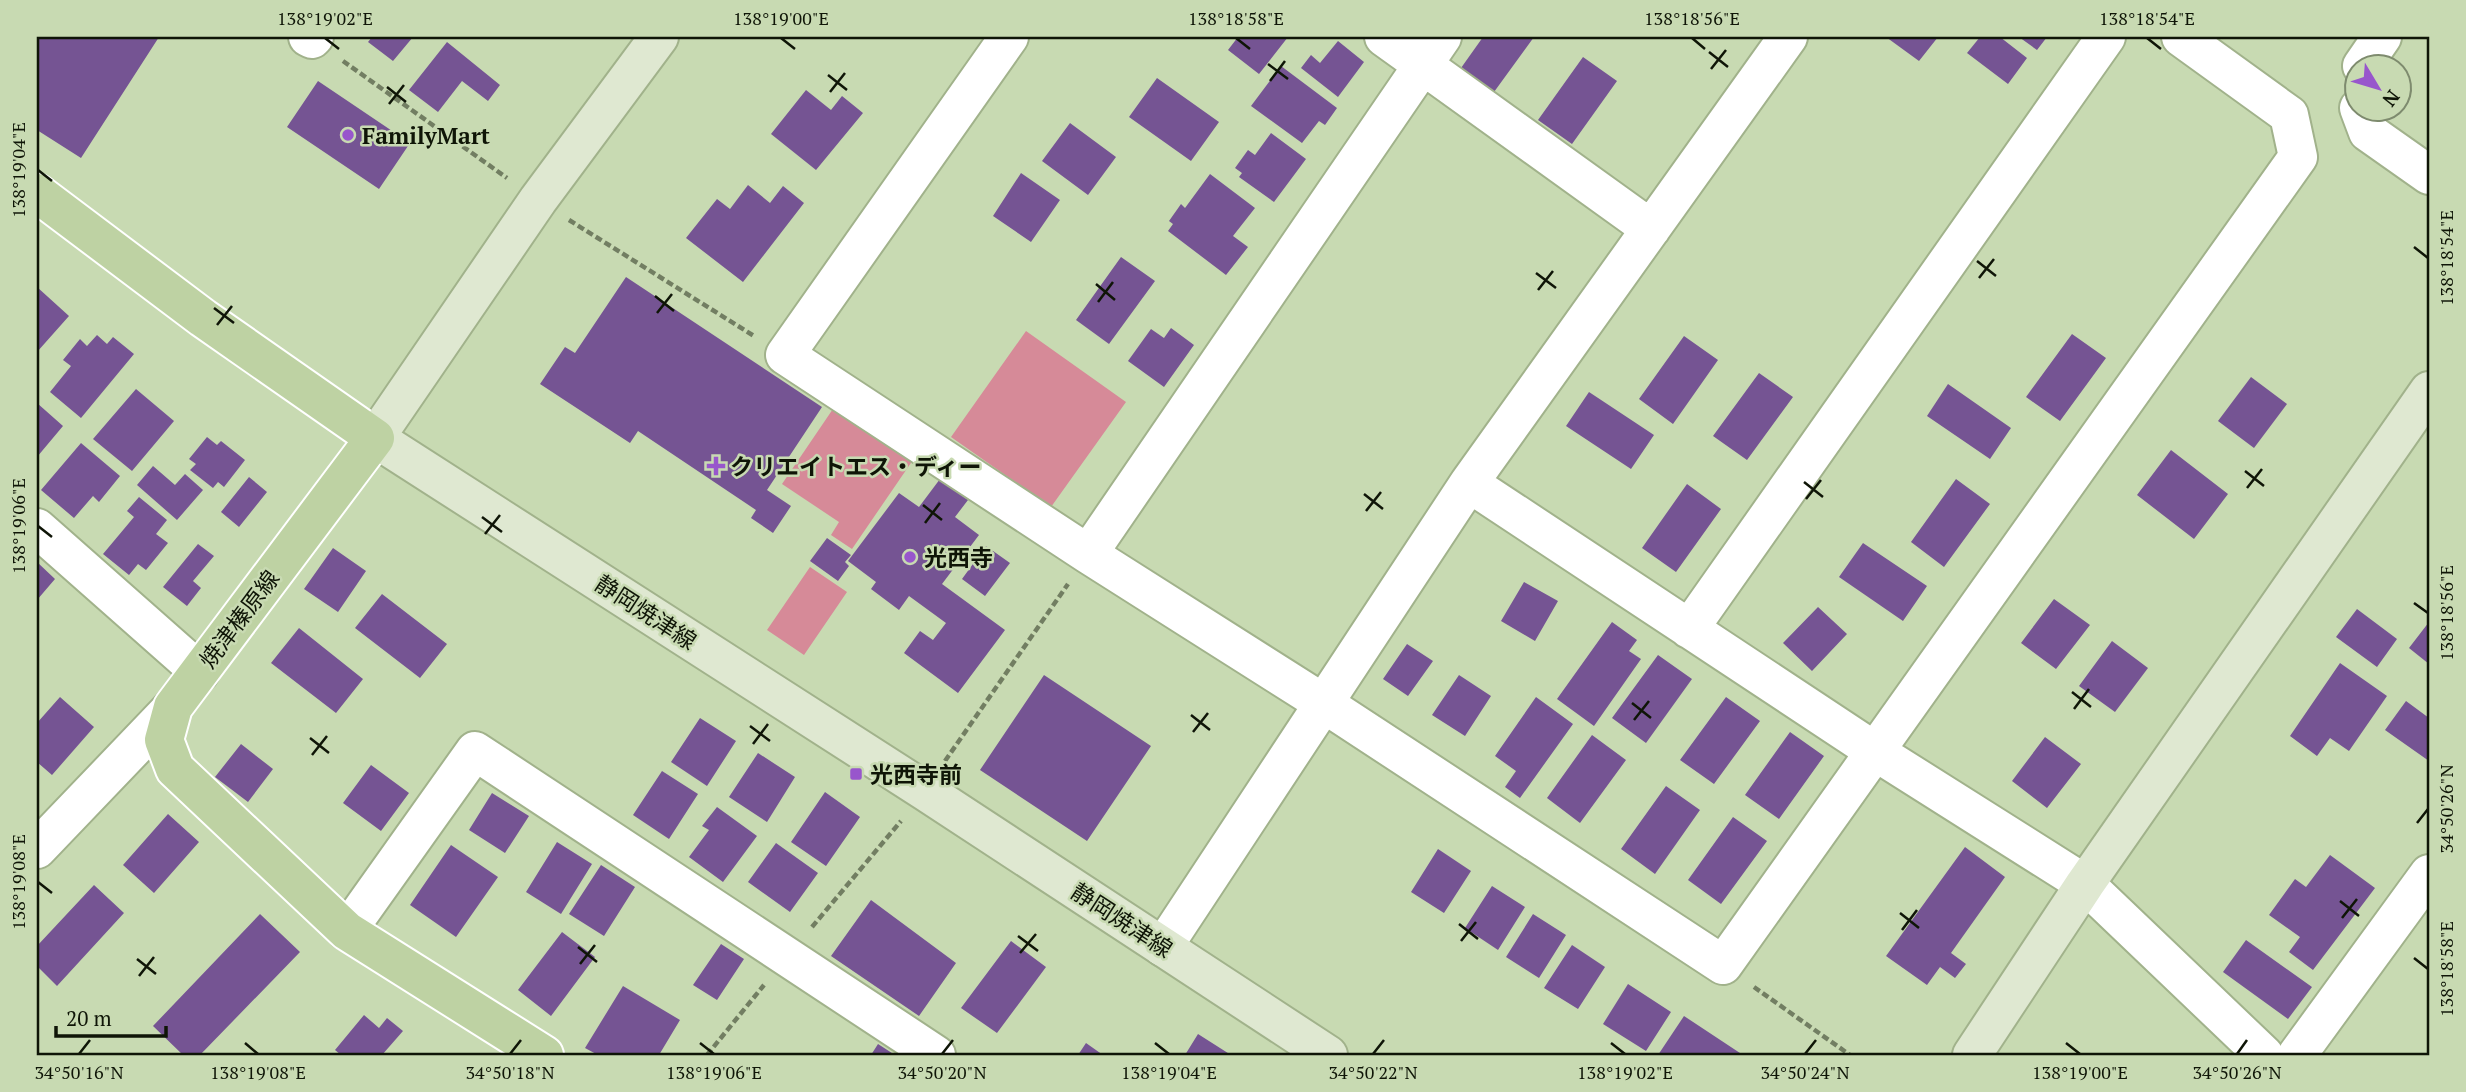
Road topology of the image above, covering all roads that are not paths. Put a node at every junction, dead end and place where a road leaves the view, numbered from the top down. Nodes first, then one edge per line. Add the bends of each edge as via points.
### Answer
1 (659, 37) edge
2 (1009, 37) edge
3 (1384, 37) edge
4 (1788, 37) edge
5 (2106, 37) edge
6 (2181, 37) edge
7 (2382, 37) edge
8 (1432, 51) edge
9 (2372, 52) edge
10 (2364, 122) edge
11 (2429, 175) edge
12 (37, 193) edge
13 (1651, 229) junction
14 (2429, 391) edge
15 (375, 438) junction
16 (1469, 483) junction
17 (37, 528) edge
18 (1088, 554) junction
19 (1689, 629) junction
20 (200, 672) junction
21 (1323, 703) junction
22 (173, 707) junction
23 (1876, 752) junction
24 (43, 828) edge
25 (2429, 874) edge
26 (2085, 884) junction
27 (347, 931) junction
28 (1163, 947) junction
29 (544, 1055) edge
30 (936, 1055) edge
31 (1328, 1055) edge
32 (1972, 1055) edge
33 (2264, 1055) edge
34 (2297, 1055) edge

1 - 15 main road via 538,200
2 - 18 street via 785,355
3 - 8 street
4 - 13 street
5 - 19 street
6 - 23 street via 2289,115 2298,157
7 - 9 street
8 - 13 street
8 - 18 street
10 - 11 street via 2368,132
12 - 15 main road via 203,318
13 - 16 street
14 - 26 main road
15 - 20 main road, 焼津榛原線
15 - 28 main road, 静岡焼津線
16 - 19 street
16 - 21 street
17 - 20 street
18 - 21 street
19 - 23 street
20 - 22 main road, 焼津榛原線
21 - 23 street via 1723,965
21 - 28 street
22 - 24 street
22 - 27 main road, 焼津榛原線 via 164,740 175,769
23 - 26 street
25 - 34 street
26 - 32 main road
26 - 33 street
27 - 29 main road, 焼津榛原線
27 - 30 street via 475,751
28 - 31 main road, 静岡焼津線

